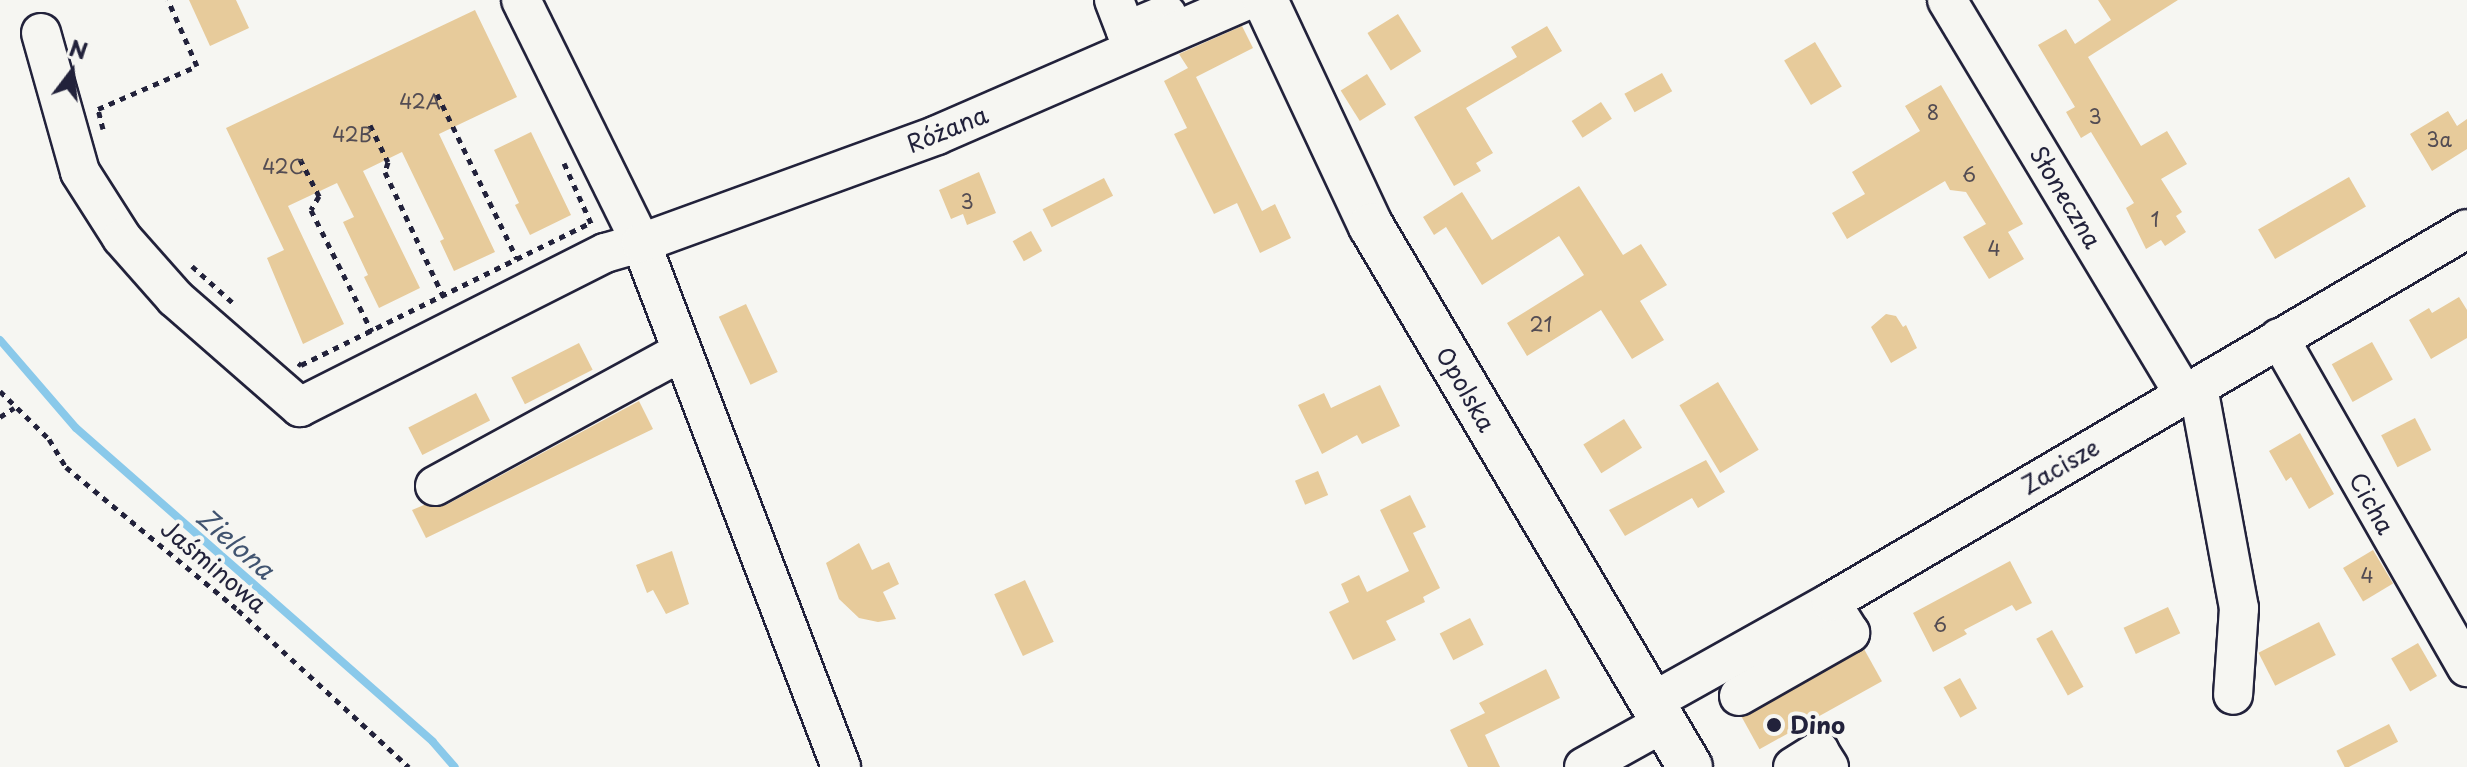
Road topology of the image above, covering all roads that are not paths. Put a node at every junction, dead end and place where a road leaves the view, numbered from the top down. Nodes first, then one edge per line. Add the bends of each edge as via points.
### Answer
1 (521, 0) edge
2 (1114, 0) edge
3 (1199, 0) edge
4 (1247, 0) edge
5 (1265, 0) edge
6 (1947, 0) edge
7 (41, 33) dead end
8 (2467, 229) edge
9 (641, 243) junction
10 (2279, 338) junction
11 (681, 352) junction
12 (2191, 391) junction
13 (435, 486) dead end
14 (1831, 602) junction
15 (2467, 667) edge
16 (2233, 695) dead end
17 (1739, 696) dead end
18 (1658, 713) junction
19 (841, 767) edge
20 (1584, 767) edge
21 (1690, 767) edge

1 - 9 street
2 - 3 street via 1126,31
4 - 9 street, Różana via 937,135
5 - 18 main road, Opolska via 1371,226
6 - 12 street, Słoneczna
7 - 9 street, Różana via 80,172 122,238 175,298 300,407 379,346 524,274
8 - 10 street, Zacisze
9 - 11 street
10 - 12 street, Zacisze
10 - 15 street, Cicha
11 - 13 street
11 - 19 street
12 - 14 street, Zacisze
12 - 16 street via 2239,608
14 - 17 street via 1850,633
14 - 18 street, Zacisze
18 - 20 street, Zacisze
18 - 21 main road, Opolska

